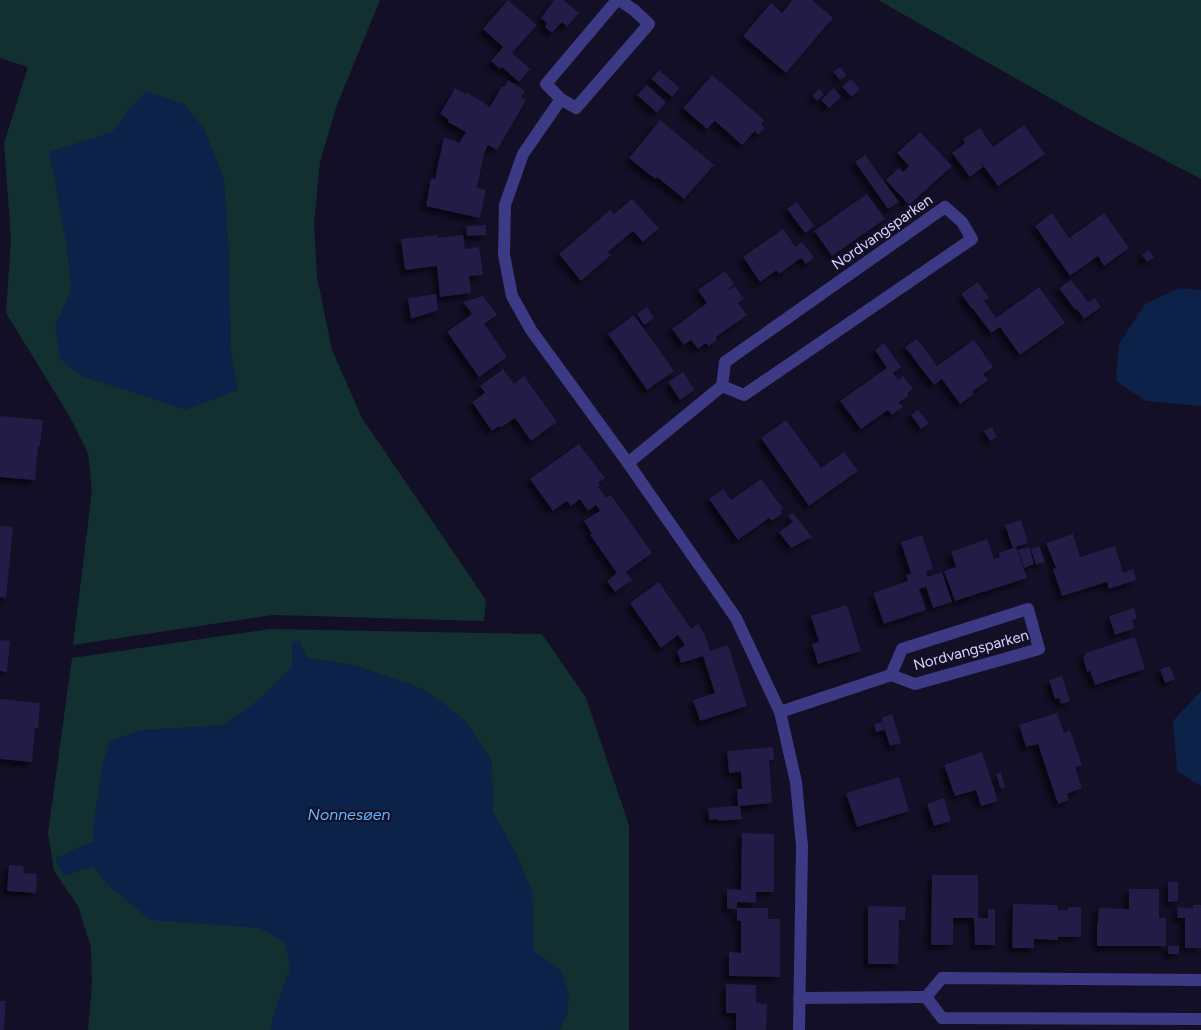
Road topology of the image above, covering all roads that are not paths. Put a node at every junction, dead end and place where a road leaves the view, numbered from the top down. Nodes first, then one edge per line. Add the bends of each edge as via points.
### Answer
1 (618, 0) edge
2 (561, 99) junction
3 (722, 386) junction
4 (628, 463) junction
5 (891, 674) junction
6 (780, 712) junction
7 (1201, 980) edge
8 (926, 997) junction
9 (800, 998) junction
10 (1201, 1019) edge
11 (799, 1030) edge

1 - 2 street via 546,84
1 - 2 street via 650,24 576,108
2 - 4 street via 522,154 505,206 504,255 512,296 531,330
3 - 3 street, Nordvangsparken via 744,395 785,367 972,239 962,222 945,207 725,362
3 - 4 street
4 - 6 street via 736,618
5 - 5 street, Nordvangsparken via 915,684 1040,648 1028,608 902,649
5 - 6 street
6 - 9 street via 796,782 802,846
7 - 8 street via 942,978
8 - 9 street
8 - 10 street via 942,1018
9 - 11 street

